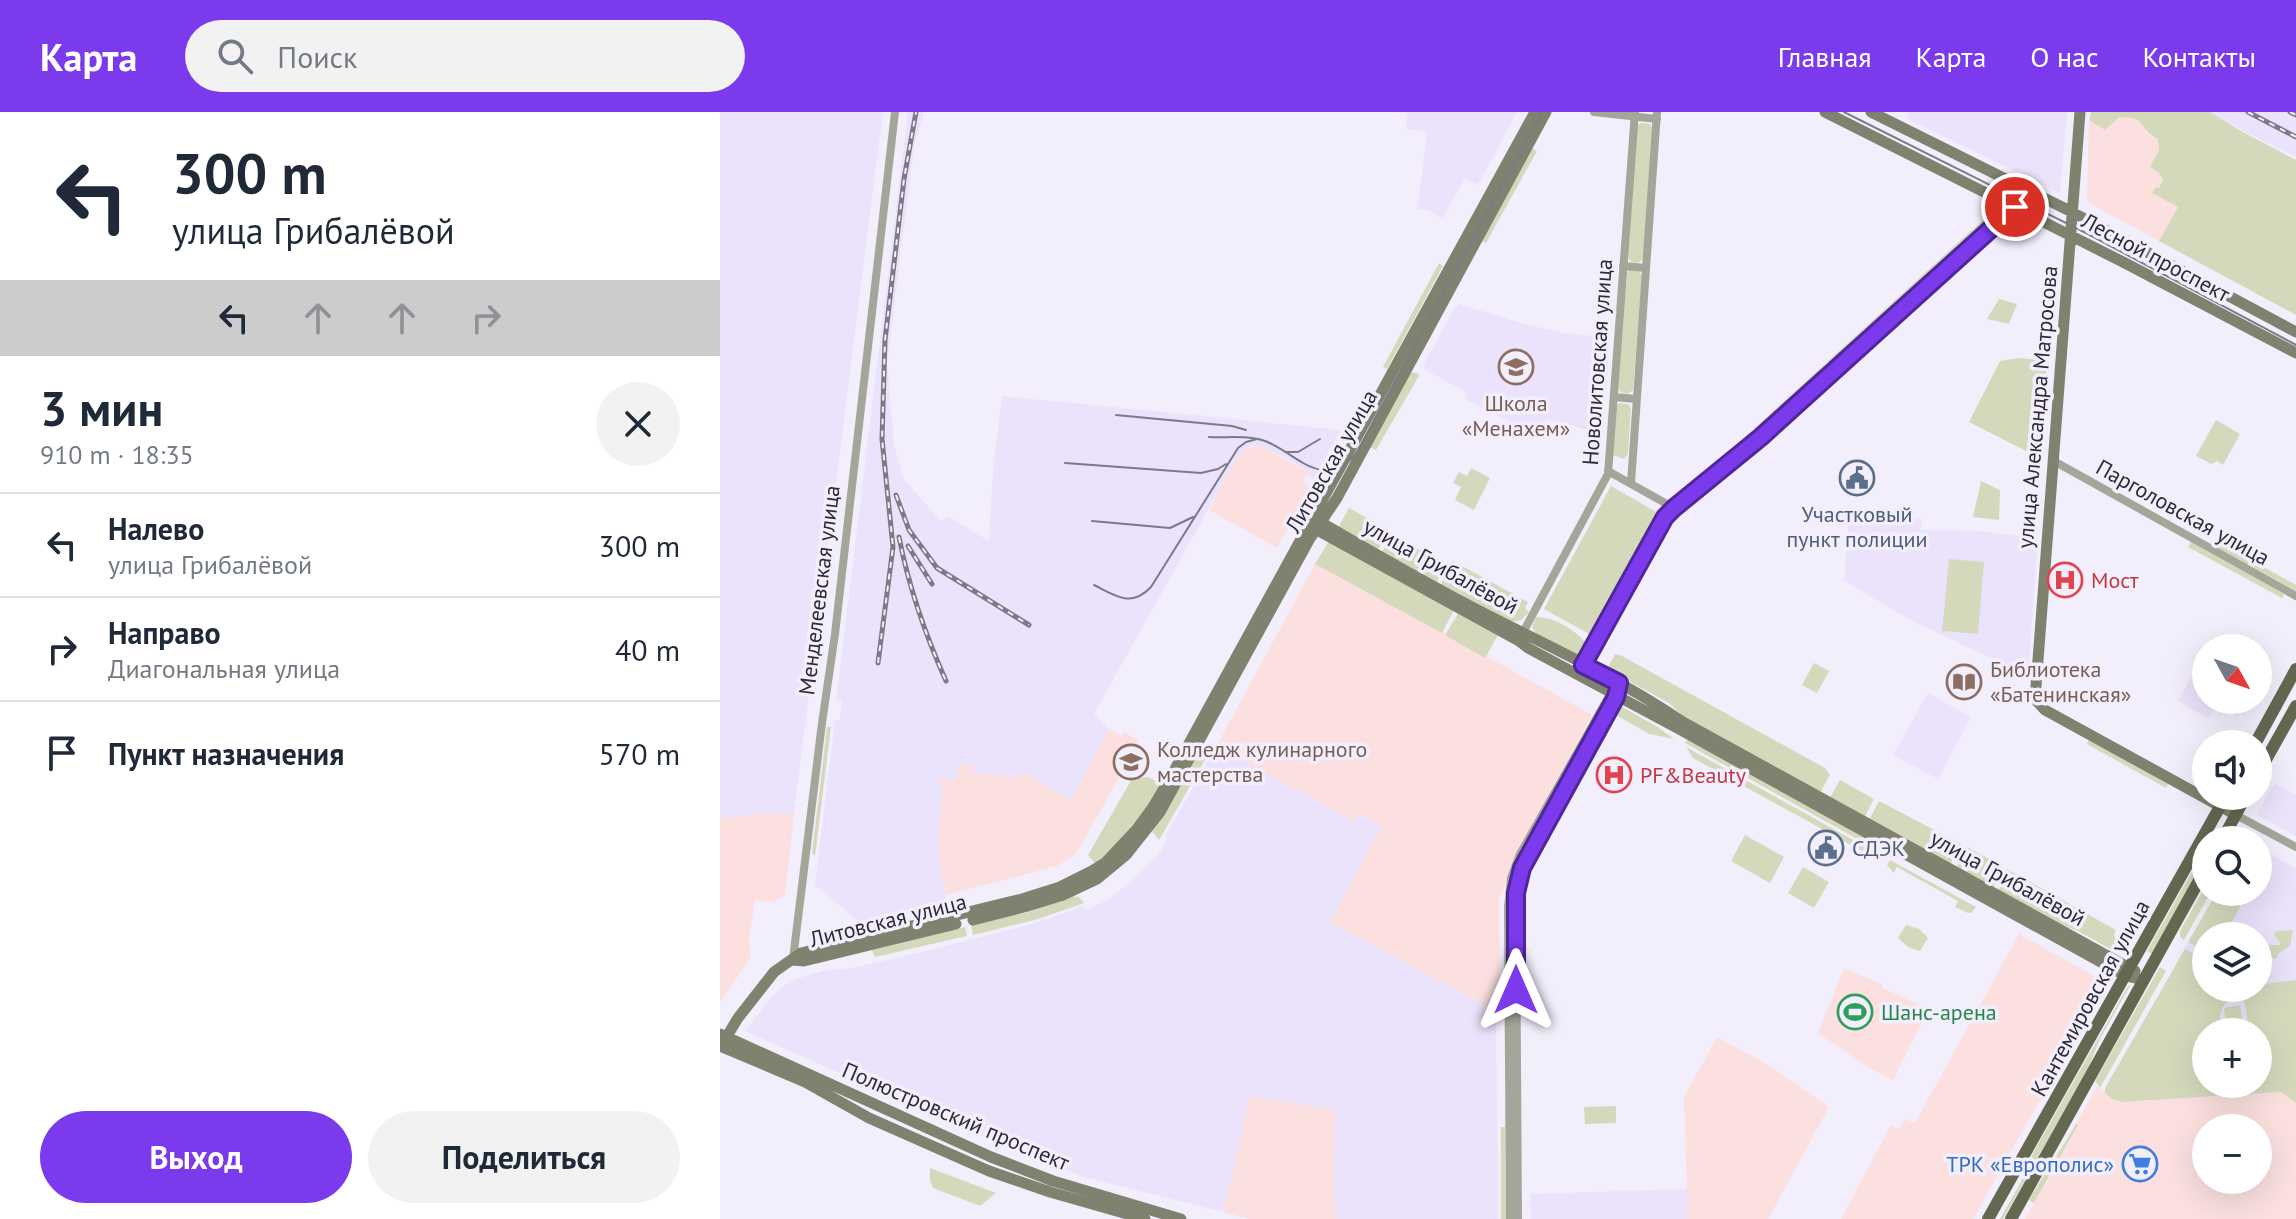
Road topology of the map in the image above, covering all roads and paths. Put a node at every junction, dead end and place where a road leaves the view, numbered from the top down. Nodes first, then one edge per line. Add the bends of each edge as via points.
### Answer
1 (895, 112) edge
2 (1535, 112) edge
3 (1546, 112) edge
4 (1594, 112) edge
5 (1825, 112) edge
6 (1871, 112) edge
7 (2080, 112) edge
8 (1634, 115) edge
9 (1657, 116) edge
10 (2015, 207) junction
11 (2072, 212) junction
12 (2071, 235) junction
13 (1623, 266) junction
14 (1646, 268) junction
15 (2296, 332) edge
16 (2296, 353) edge
17 (1614, 397) junction
18 (1636, 399) junction
19 (2052, 460) junction
20 (1608, 471) junction
21 (1631, 483) junction
22 (1674, 508) junction
23 (1317, 525) junction
24 (2296, 596) edge
25 (1521, 637) junction
26 (2296, 669) edge
27 (1580, 670) junction
28 (1619, 683) junction
29 (1613, 695) junction
30 (2296, 706) edge
31 (2263, 730) edge
32 (2272, 749) edge
33 (2192, 785) edge
34 (2218, 810) edge
35 (2231, 810) edge
36 (2239, 810) edge
37 (2236, 815) junction
38 (2230, 826) edge
39 (2296, 847) edge
40 (2192, 893) edge
41 (793, 960) junction
42 (2128, 972) junction
43 (2144, 980) junction
44 (722, 1041) edge
45 (1145, 1219) edge
46 (1181, 1219) edge
47 (1510, 1219) edge
48 (1518, 1219) edge
49 (1988, 1219) edge
50 (2011, 1219) edge

1 - 41 street, Менделеевская улица
2 - 23 street, Литовская улица
3 - 23 street, Литовская улица
4 - 8 street
5 - 10 street, Лесной проспект
6 - 11 street, Лесной проспект
7 - 11 street, улица Александра Матросова
8 - 9 street
8 - 13 street, Новолитовская улица
9 - 14 street, Новолитовская улица
10 - 12 street, Лесной проспект
10 - 22 street via 1751,446
11 - 12 street, улица Александра Матросова
11 - 15 street, Лесной проспект
12 - 16 street, Лесной проспект
12 - 19 street, улица Александра Матросова
13 - 14 street
13 - 17 street, Новолитовская улица
14 - 18 street, Новолитовская улица
17 - 18 street
17 - 20 street, Новолитовская улица
18 - 21 street, Новолитовская улица
19 - 24 street, Парголовская улица
19 - 33 street, улица Александра Матросова via 2037,704
20 - 21 street
20 - 25 street, Новолитовская улица
21 - 22 street
22 - 27 street
23 - 25 street, улица Грибалёвой
23 - 41 street, Литовская улица via 1160,812 1110,870 1081,887 1024,907
25 - 27 street, улица Грибалёвой
26 - 31 main road
27 - 28 street, улица Грибалёвой
27 - 29 street, улица Грибалёвой
28 - 29 street
28 - 42 street, улица Грибалёвой
29 - 42 street, улица Грибалёвой
29 - 47 street via 1527,840 1511,878
29 - 48 street via 1519,880
30 - 32 main road
34 - 42 main road, Кантемировская улица
35 - 37 street
36 - 37 main road
37 - 38 main road
37 - 39 street
40 - 43 main road, Кантемировская улица
41 - 44 street via 774,972
42 - 43 street, улица Грибалёвой
42 - 49 main road, Кантемировская улица
43 - 50 main road, Кантемировская улица
44 - 45 street, Полюстровский проспект via 869,1118 989,1171
44 - 46 street, Полюстровский проспект via 991,1157

